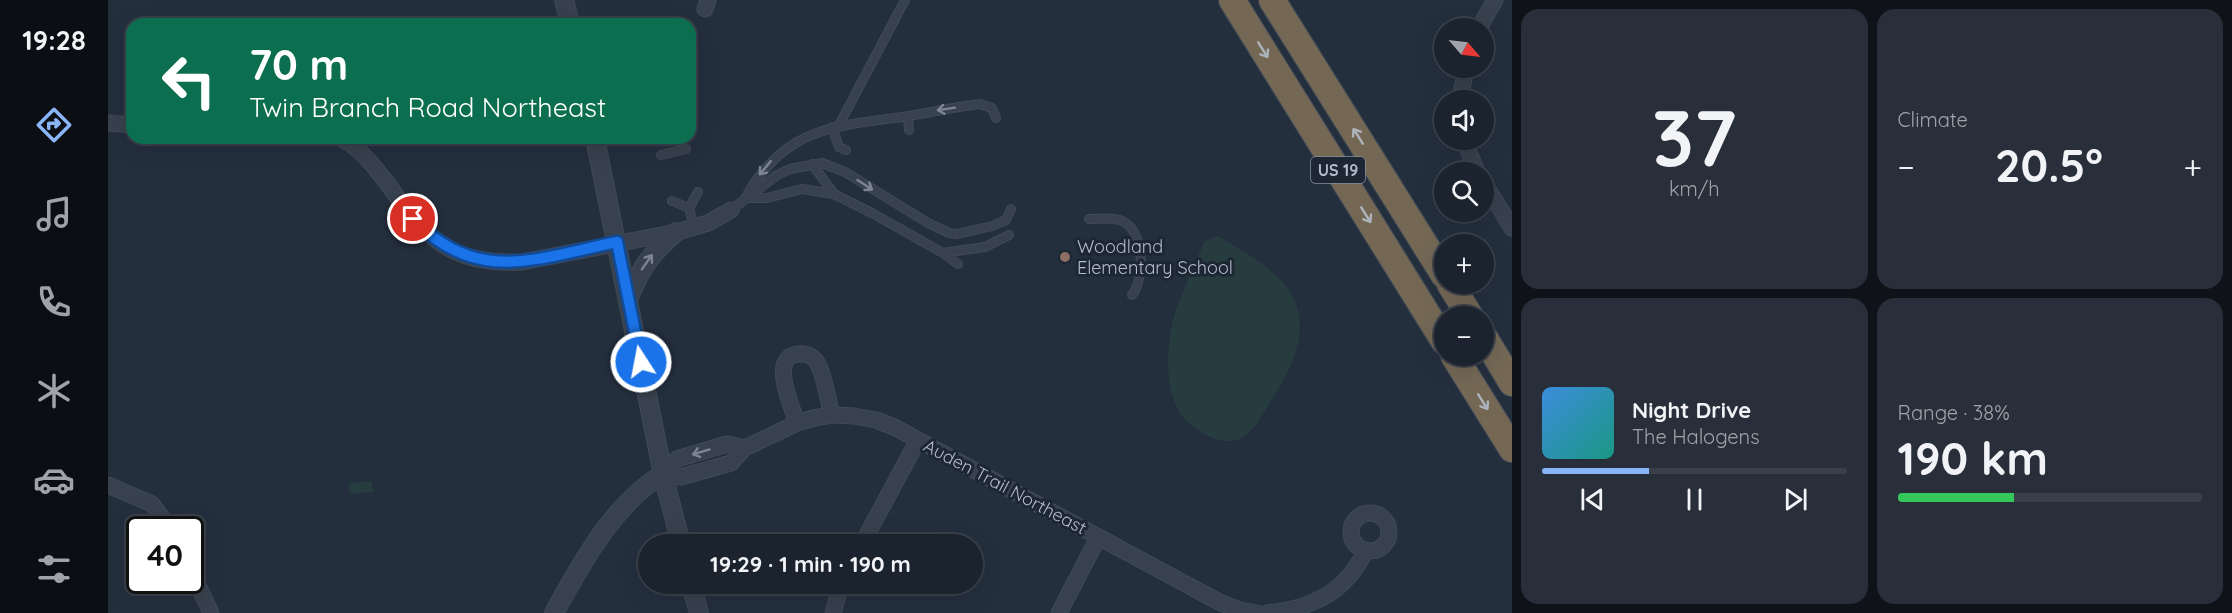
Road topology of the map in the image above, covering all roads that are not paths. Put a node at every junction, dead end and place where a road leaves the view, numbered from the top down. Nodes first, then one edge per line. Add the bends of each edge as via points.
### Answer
1 (564, 0) edge
2 (905, 0) edge
3 (1232, 0) edge
4 (1272, 0) edge
5 (1495, 0) edge
6 (568, 18) edge
7 (1485, 18) edge
8 (908, 116) junction
9 (996, 118) dead end
10 (108, 123) edge
11 (126, 124) edge
12 (835, 127) junction
13 (909, 130) dead end
14 (349, 144) edge
15 (596, 144) edge
16 (686, 149) dead end
17 (846, 150) dead end
18 (662, 155) dead end
19 (812, 164) junction
20 (699, 192) dead end
21 (834, 195) junction
22 (745, 198) junction
23 (1494, 199) edge
24 (672, 201) dead end
25 (688, 208) junction
26 (1011, 209) dead end
27 (730, 210) joint
28 (1089, 219) dead end
29 (694, 227) junction
30 (1512, 228) edge
31 (675, 232) junction
32 (1009, 235) dead end
33 (617, 242) junction
34 (943, 253) junction
35 (1434, 259) edge
36 (958, 264) dead end
37 (1132, 295) dead end
38 (628, 299) junction
39 (1434, 325) edge
40 (1494, 353) edge
41 (1460, 366) edge
42 (1512, 383) edge
43 (832, 415) junction
44 (797, 423) junction
45 (918, 440) junction
46 (1512, 449) edge
47 (663, 474) junction
48 (108, 485) edge
49 (161, 516) edge
50 (678, 534) edge
51 (866, 534) edge
52 (1098, 538) junction
53 (1366, 550) dead end
54 (203, 594) edge
55 (694, 594) edge
56 (838, 594) edge
57 (212, 613) edge
58 (554, 613) edge
59 (699, 613) edge
60 (833, 613) edge
61 (1059, 613) edge
62 (1257, 613) edge
63 (1267, 613) edge

1 - 6 street
2 - 12 lane
3 -> 39 highway, US 19
35 -> 4 highway, US 19
5 - 7 street
9 -> 8 lane via 992,108 980,104
8 - 12 lane
8 - 13 lane
10 - 11 street
12 - 17 lane via 839,147
12 -> 22 lane via 793,144 771,161
14 - 33 street via 365,156 427,234 450,250 474,259 522,262
15 - 33 street
16 - 18 lane
19 - 21 lane
19 - 22 lane via 777,175
19 -> 26 lane via 822,163 845,172 949,233 992,226 1006,220
20 - 25 lane
21 - 22 lane via 802,189 767,198
21 - 34 lane
22 - 27 lane
23 - 30 street
24 - 25 lane
25 - 29 lane
27 - 29 street
28 - 37 lane via 1123,221 1137,236 1141,270
29 - 31 street
31 - 33 street
38 -> 31 street via 652,253
32 - 34 lane via 985,247
33 - 38 street
34 - 36 lane
38 - 47 street
40 - 42 highway
41 -> 46 highway
43 - 44 street, Auden Trail Northeast
43 - 44 street via 818,364 808,355 797,353 786,360 782,371
43 - 45 street, Auden Trail Northeast via 876,420
44 - 47 street, Auden Trail Northeast via 745,448 727,444 676,459
45 - 51 street
45 - 52 street, Auden Trail Northeast
47 - 50 street
47 - 58 street via 635,495 600,537 575,572
48 - 49 street via 152,504
52 - 61 street
52 - 62 street, Auden Trail Northeast via 1221,603
53 - 63 street via 1348,579 1321,599 1291,611
54 - 57 street
55 - 59 street
56 - 60 street

